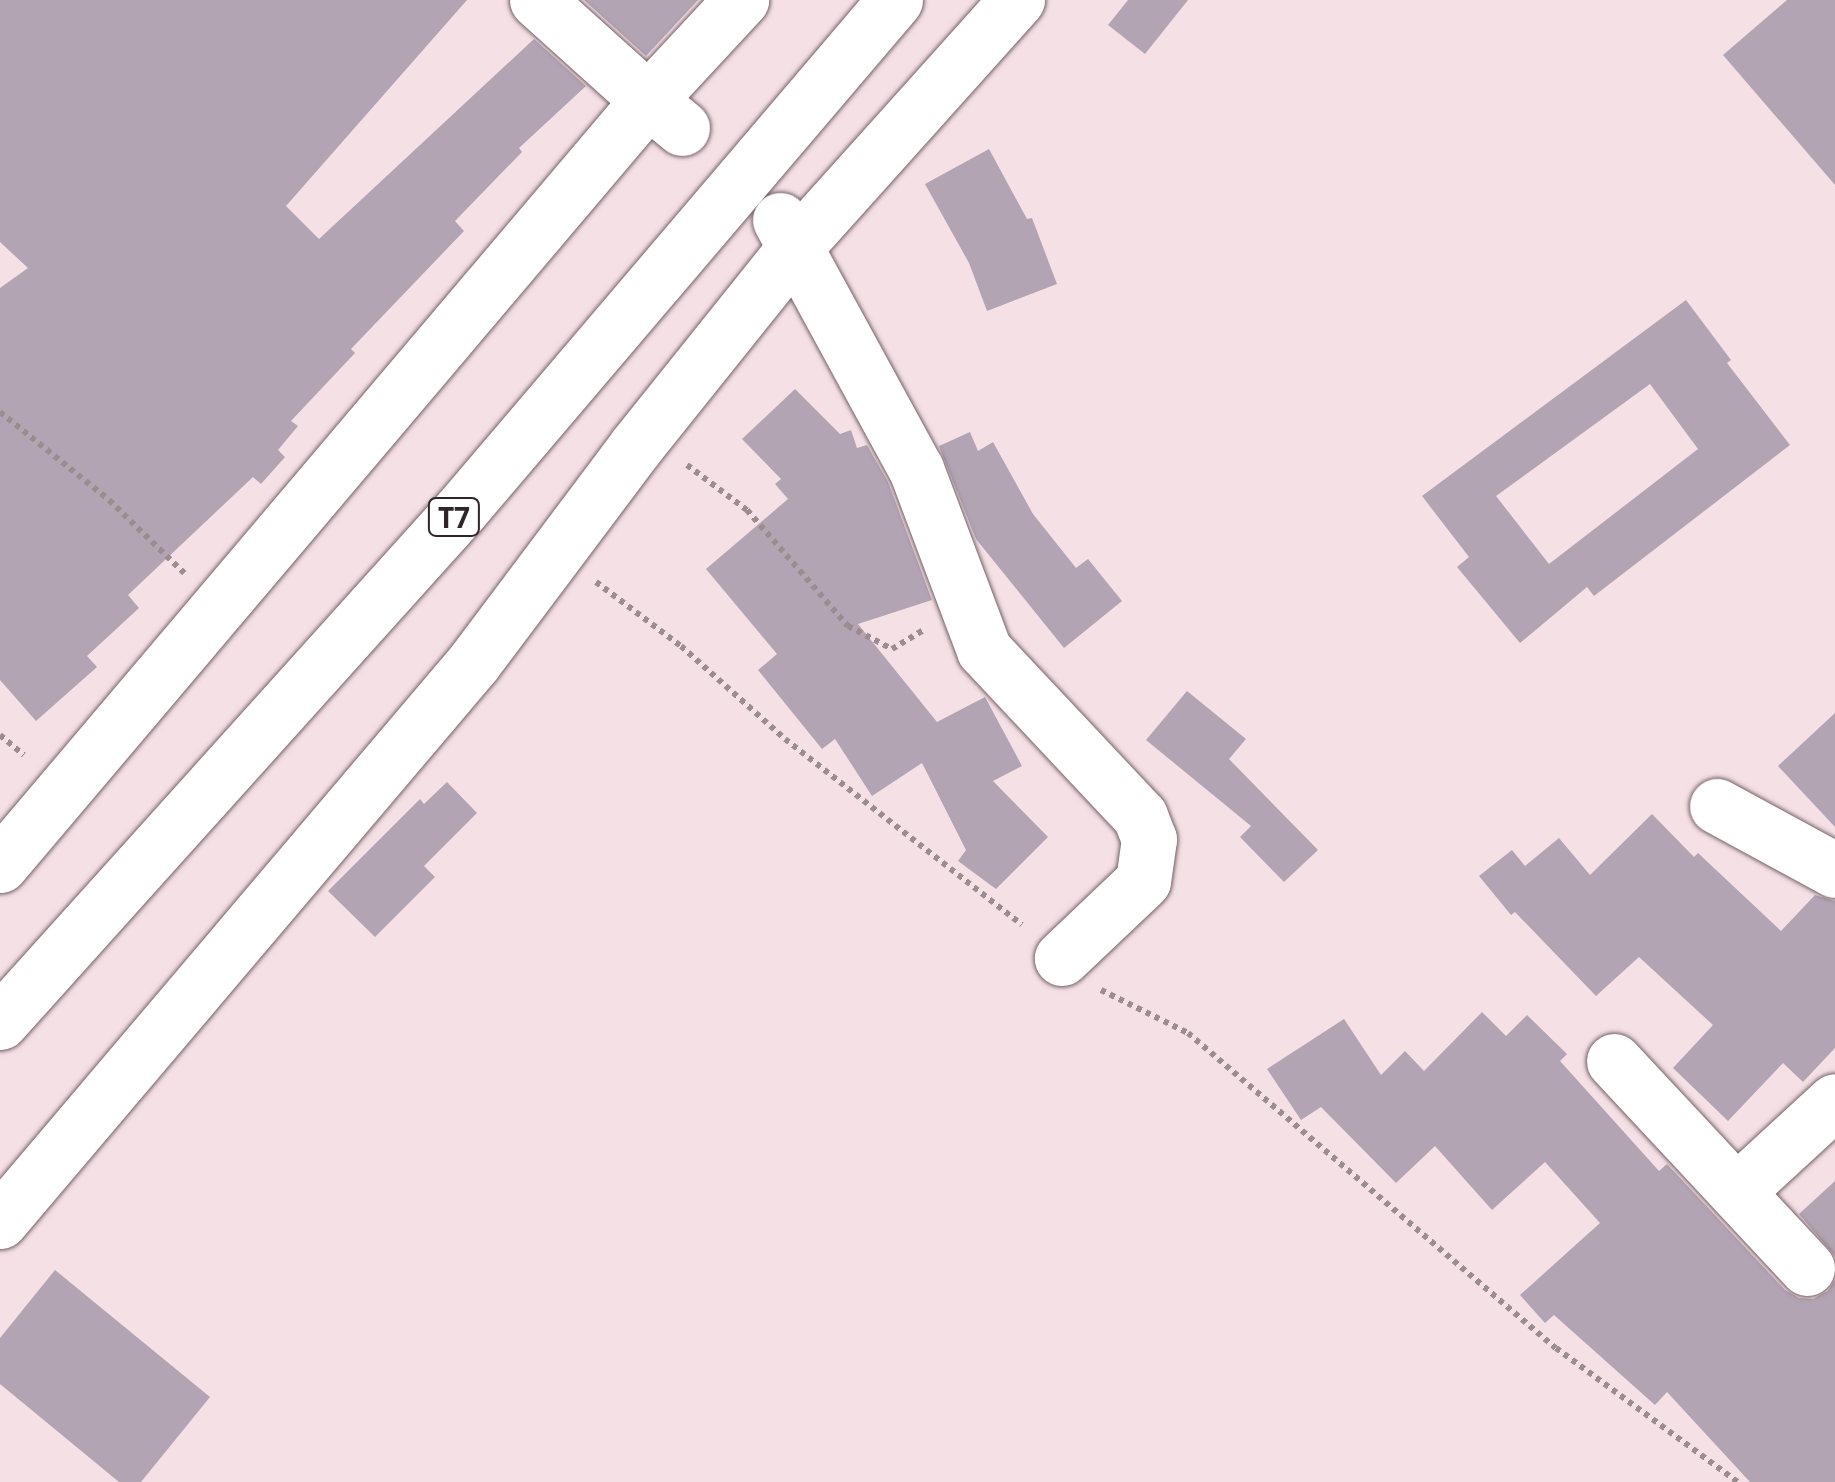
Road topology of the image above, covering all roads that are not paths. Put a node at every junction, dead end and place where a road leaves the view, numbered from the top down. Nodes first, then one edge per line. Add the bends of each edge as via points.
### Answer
1 (537, 0) edge
2 (741, 0) edge
3 (895, 0) edge
4 (1017, 0) edge
5 (665, 114) junction
6 (788, 233) junction
7 (1717, 806) dead end
8 (0, 865) edge
9 (1835, 870) edge
10 (1062, 958) road end
11 (0, 1022) edge
12 (1614, 1062) dead end
13 (1835, 1101) edge
14 (1736, 1192) junction
15 (0, 1222) edge
16 (1808, 1268) dead end

1 - 5 main road
2 - 5 main road
3 - 11 main road, T7 via 460,511
4 - 6 main road
5 - 8 main road via 216,605
6 - 10 main road via 916,469 984,650 1140,816 1149,839 1142,881
6 - 15 main road via 474,662
7 - 9 main road
12 - 14 main road
13 - 14 main road
14 - 16 main road

